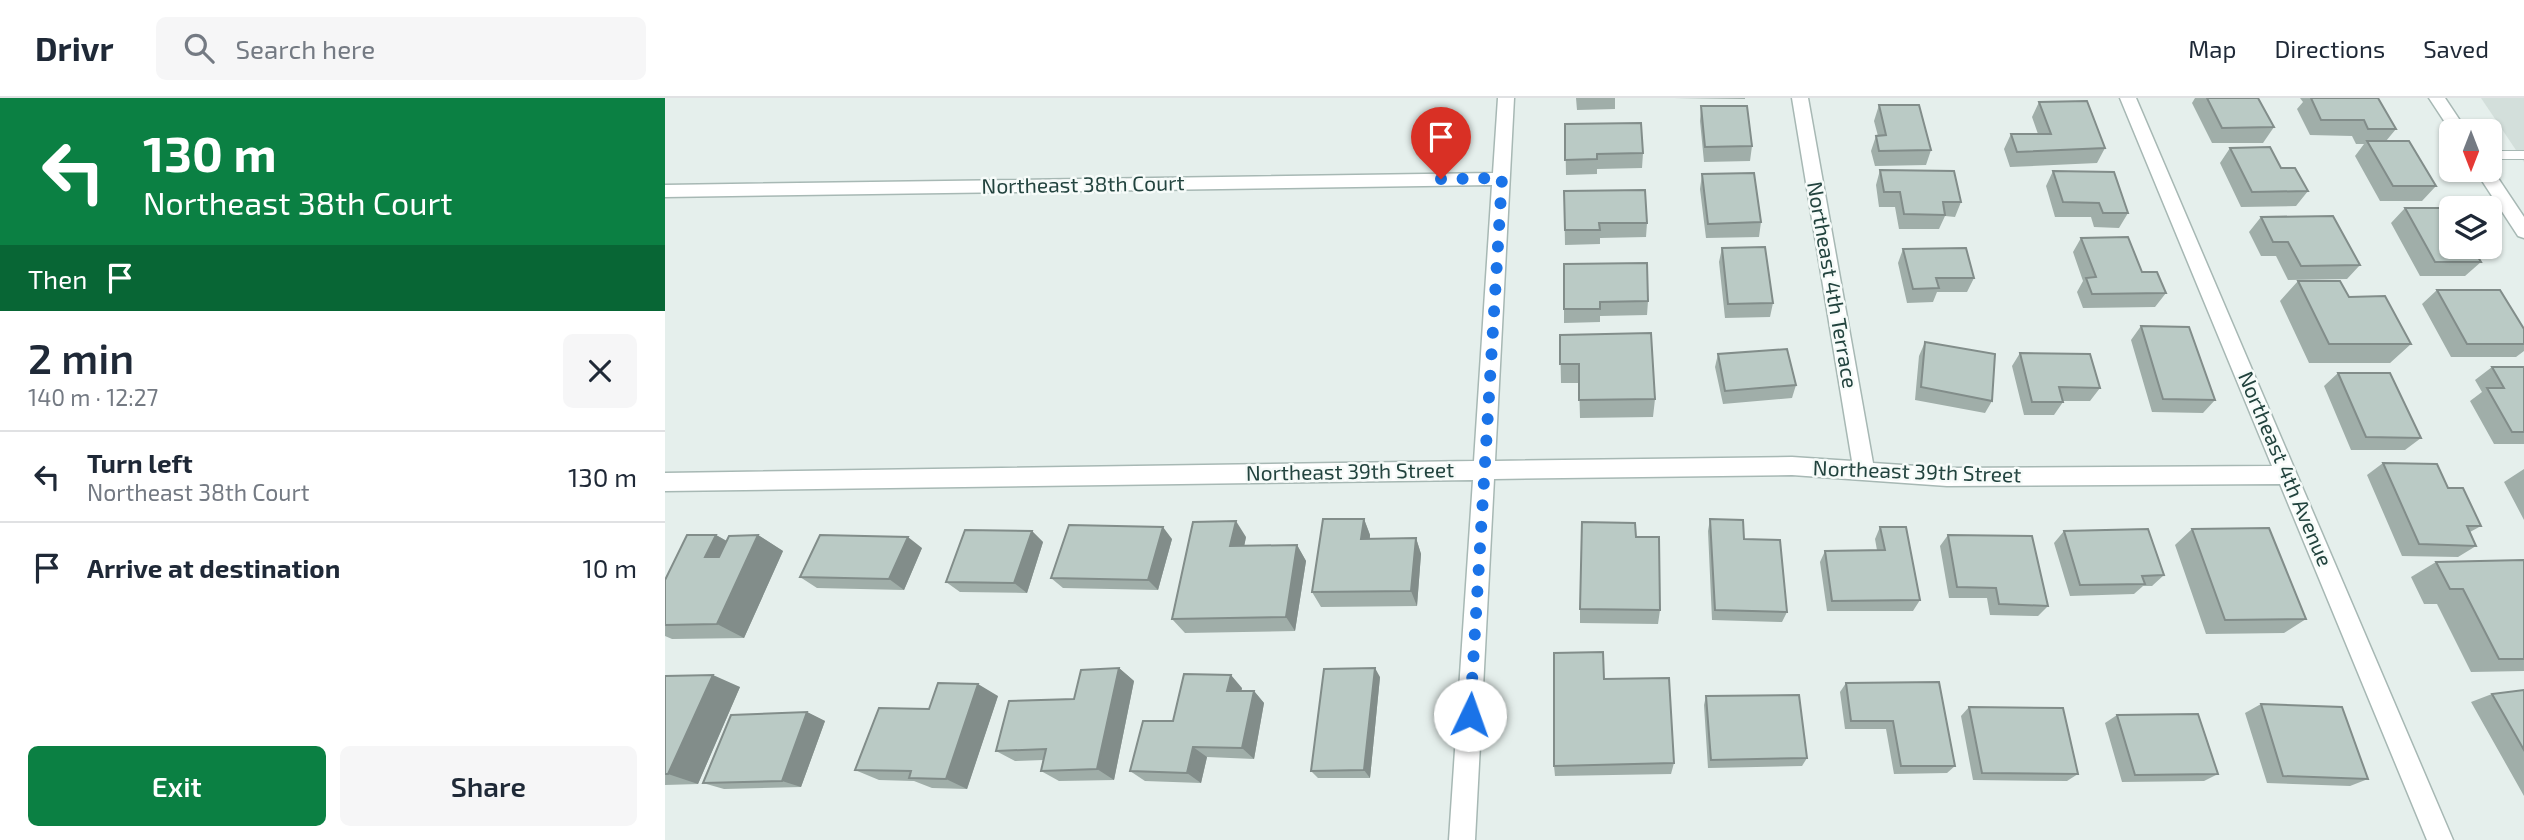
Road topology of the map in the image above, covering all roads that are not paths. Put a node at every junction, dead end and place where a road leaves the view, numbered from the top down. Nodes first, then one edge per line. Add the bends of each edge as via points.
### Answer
1 (1506, 98) edge
2 (1800, 98) edge
3 (2128, 98) edge
4 (2437, 98) edge
5 (2451, 119) edge
6 (2503, 155) edge
7 (2524, 155) edge
8 (1502, 178) junction
9 (2492, 182) edge
10 (665, 191) edge
11 (2524, 231) edge
12 (1484, 470) junction
13 (1864, 471) junction
14 (2287, 475) junction
15 (665, 482) edge
16 (1462, 840) edge
17 (2440, 840) edge

1 - 8 street
2 - 13 street, Northeast 4th Terrace
3 - 14 street, Northeast 4th Avenue
4 - 5 street
6 - 7 lane
8 - 10 street, Northeast 38th Court
8 - 12 street
9 - 11 street
12 - 13 street, Northeast 39th Street via 1791,466
12 - 15 street, Northeast 39th Street
12 - 16 street
13 - 14 street, Northeast 39th Street via 1947,477
14 - 17 street, Northeast 4th Avenue

